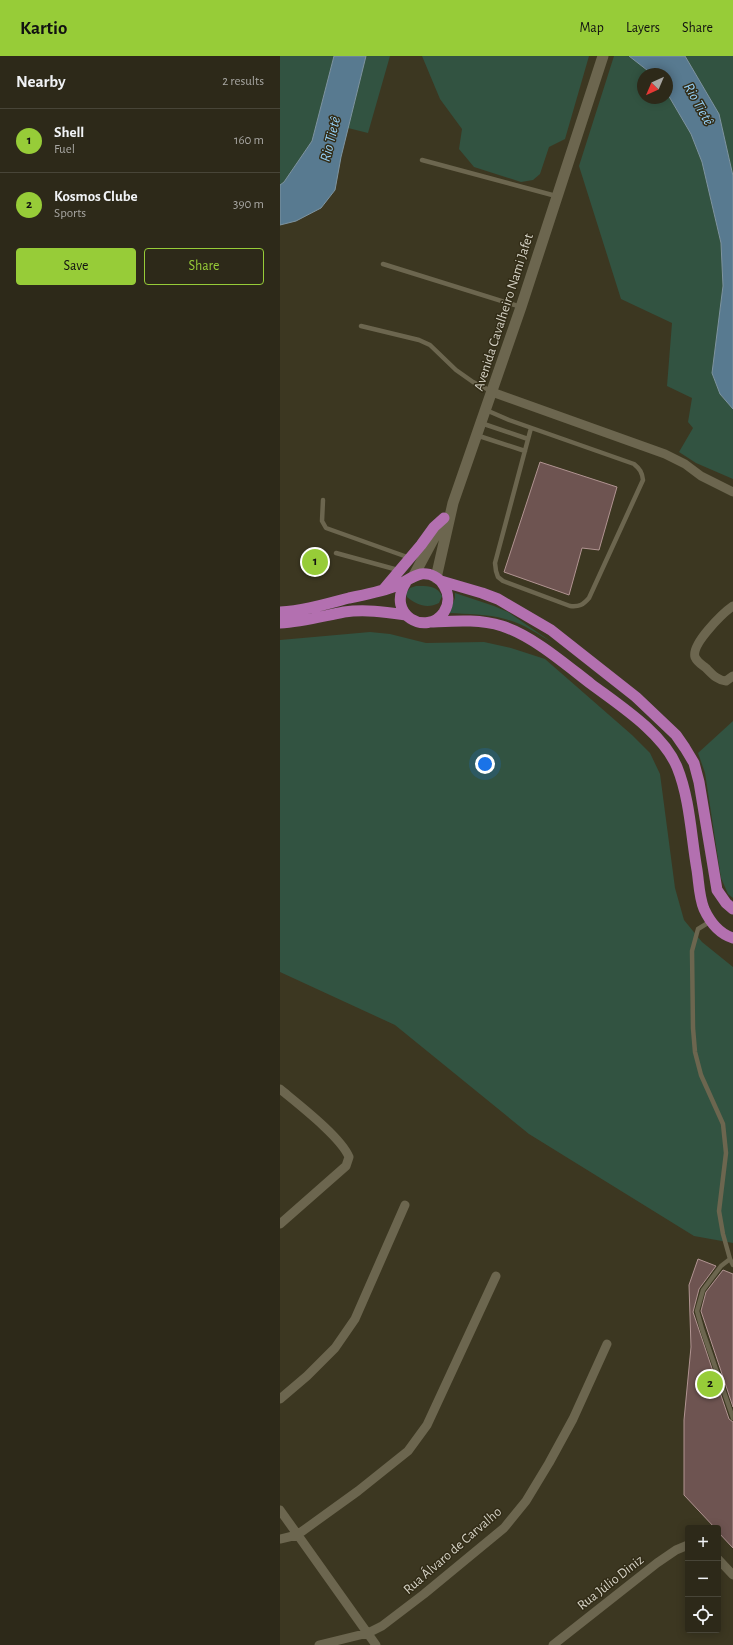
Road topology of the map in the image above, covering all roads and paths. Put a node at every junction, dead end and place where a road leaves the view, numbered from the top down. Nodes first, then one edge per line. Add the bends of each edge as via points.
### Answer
1 (603, 56) edge
2 (422, 160) dead end
3 (556, 196) junction
4 (383, 264) dead end
5 (521, 307) junction
6 (361, 326) dead end
7 (492, 392) junction
8 (486, 410) junction
9 (481, 423) junction
10 (531, 428) junction
11 (476, 435) junction
12 (528, 439) junction
13 (525, 451) junction
14 (733, 492) edge
15 (323, 500) dead end
16 (453, 503) junction
17 (444, 518) junction
18 (336, 553) dead end
19 (410, 558) junction
20 (399, 571) junction
21 (409, 579) junction
22 (438, 579) junction
23 (382, 590) junction
24 (733, 606) edge
25 (280, 612) edge
26 (406, 615) junction
27 (430, 622) junction
28 (280, 623) edge
29 (733, 676) edge
30 (733, 909) edge
31 (711, 921) junction
32 (733, 938) edge
33 (280, 1089) edge
34 (405, 1205) dead end
35 (280, 1224) edge
36 (730, 1259) junction
37 (733, 1265) edge
38 (496, 1276) dead end
39 (607, 1344) dead end
40 (280, 1399) edge
41 (733, 1418) edge
42 (280, 1510) edge
43 (297, 1536) junction
44 (280, 1539) edge
45 (685, 1546) edge
46 (720, 1561) edge
47 (733, 1575) edge
48 (368, 1633) junction
49 (319, 1645) edge
50 (376, 1645) edge
51 (553, 1645) edge

1 - 3 main road, Avenida Cavalheiro Nami Jafet
2 - 3 lane
3 - 5 main road, Avenida Cavalheiro Nami Jafet
4 - 5 lane
5 - 7 main road, Avenida Cavalheiro Nami Jafet
6 - 7 lane via 430,345 456,370
7 - 8 main road, Avenida Cavalheiro Nami Jafet
7 - 14 street via 665,454
8 - 9 main road, Avenida Cavalheiro Nami Jafet
8 - 10 lane
9 - 11 main road, Avenida Cavalheiro Nami Jafet
9 - 12 lane
10 - 12 lane
10 - 13 lane via 634,464 643,474 643,480 589,598 578,607 498,577 495,563 499,543
11 - 13 lane
11 - 16 main road, Avenida Cavalheiro Nami Jafet
12 - 13 lane
15 - 19 lane via 322,521 326,528
16 - 17 main road
16 - 22 main road, Avenida Cavalheiro Nami Jafet
17 - 19 highway
17 - 21 main road
18 - 20 lane
19 - 20 highway
20 - 23 highway
21 - 22 highway via 420,574
21 - 23 highway
21 - 26 highway via 401,590 399,599
22 - 27 highway via 446,588 447,604 444,612
22 - 30 highway via 498,599 551,630 636,697 676,735 694,763 718,890
23 - 25 highway via 313,607
24 - 29 street via 719,617 695,650 697,661 721,680 726,681
26 - 27 highway via 416,622
26 - 28 highway via 365,610
27 - 31 highway via 465,620 503,626 548,651 650,731 667,750 676,766 684,792 700,891 704,908
31 - 32 highway via 719,930
31 - 36 lane via 698,929 692,952 693,1028 695,1052 701,1075 723,1124 726,1153 719,1211
33 - 35 street via 343,1146 349,1157 346,1166
34 - 40 street via 355,1319 335,1348
36 - 37 lane
36 - 41 lane via 721,1266 703,1290 697,1311
38 - 43 street via 427,1425 408,1451
39 - 48 street, Rua Álvaro de Carvalho via 573,1419 526,1501 508,1522 472,1555 397,1616
42 - 43 street
43 - 44 street
43 - 48 street
45 - 51 street, Rua Júlio Diniz via 656,1563
46 - 47 street
48 - 49 street, Rua Álvaro de Carvalho
48 - 50 street

